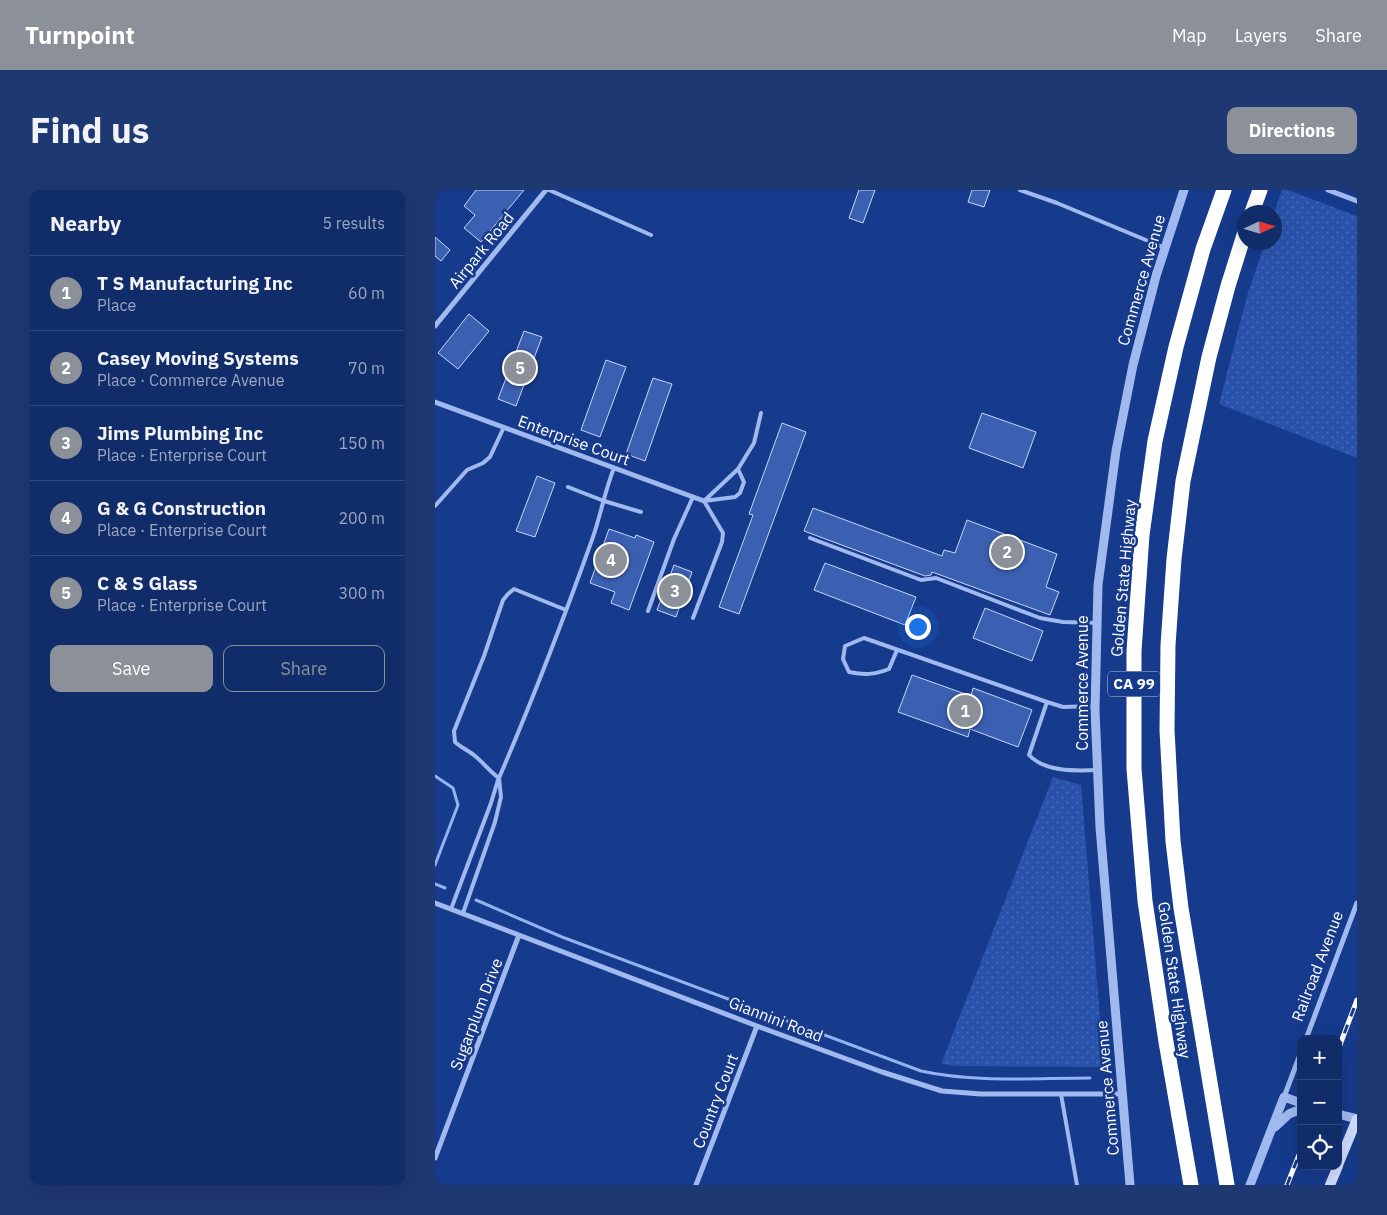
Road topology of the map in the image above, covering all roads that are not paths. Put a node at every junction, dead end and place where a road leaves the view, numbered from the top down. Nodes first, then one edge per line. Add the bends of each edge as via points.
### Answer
1 (548, 190) edge
2 (1021, 190) edge
3 (1184, 190) edge
4 (1224, 190) edge
5 (1261, 190) edge
6 (1328, 190) edge
7 (1357, 201) edge
8 (1255, 205) edge
9 (651, 234) dead end
10 (1165, 248) junction
11 (1240, 250) edge
12 (435, 326) edge
13 (435, 402) edge
14 (761, 414) dead end
15 (503, 427) junction
16 (615, 468) junction
17 (738, 469) junction
18 (568, 487) dead end
19 (693, 497) junction
20 (604, 501) junction
21 (704, 501) junction
22 (435, 506) edge
23 (641, 512) dead end
24 (810, 538) dead end
25 (566, 610) junction
26 (648, 611) dead end
27 (693, 618) dead end
28 (1097, 623) junction
29 (897, 650) junction
30 (1047, 702) junction
31 (1095, 706) junction
32 (1097, 770) junction
33 (499, 778) junction
34 (435, 903) edge
35 (1357, 903) edge
36 (451, 909) junction
37 (463, 913) junction
38 (519, 935) junction
39 (757, 1026) junction
40 (1308, 1035) edge
41 (1297, 1063) edge
42 (1061, 1094) junction
43 (1122, 1094) junction
44 (1284, 1097) junction
45 (1297, 1102) edge
46 (1297, 1111) edge
47 (1342, 1115) edge
48 (1357, 1119) edge
49 (1271, 1131) junction
50 (1342, 1156) edge
51 (435, 1158) edge
52 (1336, 1170) edge
53 (697, 1185) edge
54 (1077, 1185) edge
55 (1130, 1185) edge
56 (1191, 1185) edge
57 (1227, 1185) edge
58 (1250, 1185) edge
59 (1330, 1185) edge

1 - 9 lane
1 - 12 street, Airpark Road
2 - 10 lane
3 - 10 street, Commerce Avenue
4 - 56 highway, Golden State Highway / CA 99 via 1203,249 1176,347 1155,441 1142,535 1133,652 1133,769 1145,901 1165,1042
5 - 8 highway
6 - 7 street
10 - 28 street, Commerce Avenue via 1133,366 1116,451 1098,585
11 - 57 highway, Golden State Highway / CA 99 via 1209,357 1183,481 1173,559 1168,645 1167,730 1173,841
13 - 15 street, Enterprise Court
14 - 17 lane via 754,443
15 - 16 street, Enterprise Court
15 - 22 lane via 490,457 467,470
16 - 19 street, Enterprise Court
16 - 20 lane
17 - 21 lane
17 - 21 lane via 745,482 735,497
18 - 20 lane
19 - 21 street, Enterprise Court
19 - 26 lane
20 - 23 lane
20 - 25 lane
21 - 27 lane via 723,533
24 - 28 lane via 921,580 936,578 1040,618
25 - 33 lane
25 - 33 lane via 514,589 503,600 454,731 455,742
28 - 31 street, Commerce Avenue
29 - 29 lane via 864,638 845,646 843,659 849,672 879,674 889,669
29 - 30 lane
30 - 31 lane via 1063,706
30 - 32 lane via 1029,755 1034,761 1067,772
31 - 32 street, Commerce Avenue
32 - 43 street, Commerce Avenue
33 - 36 lane
33 - 37 lane via 501,797 495,822
34 - 36 street, Giannini Road
35 - 40 street, Railroad Avenue
36 - 37 street, Giannini Road
37 - 38 street, Giannini Road
38 - 39 street, Giannini Road
38 - 51 street, Sugarplum Drive
39 - 42 street, Giannini Road via 942,1092
39 - 53 street, Country Court
41 - 44 street
42 - 43 street, Giannini Road
42 - 54 lane
43 - 55 street, Commerce Avenue
44 - 45 street
44 - 49 street
46 - 49 street
47 - 48 street
48 - 50 main road
49 - 58 street
52 - 59 main road

